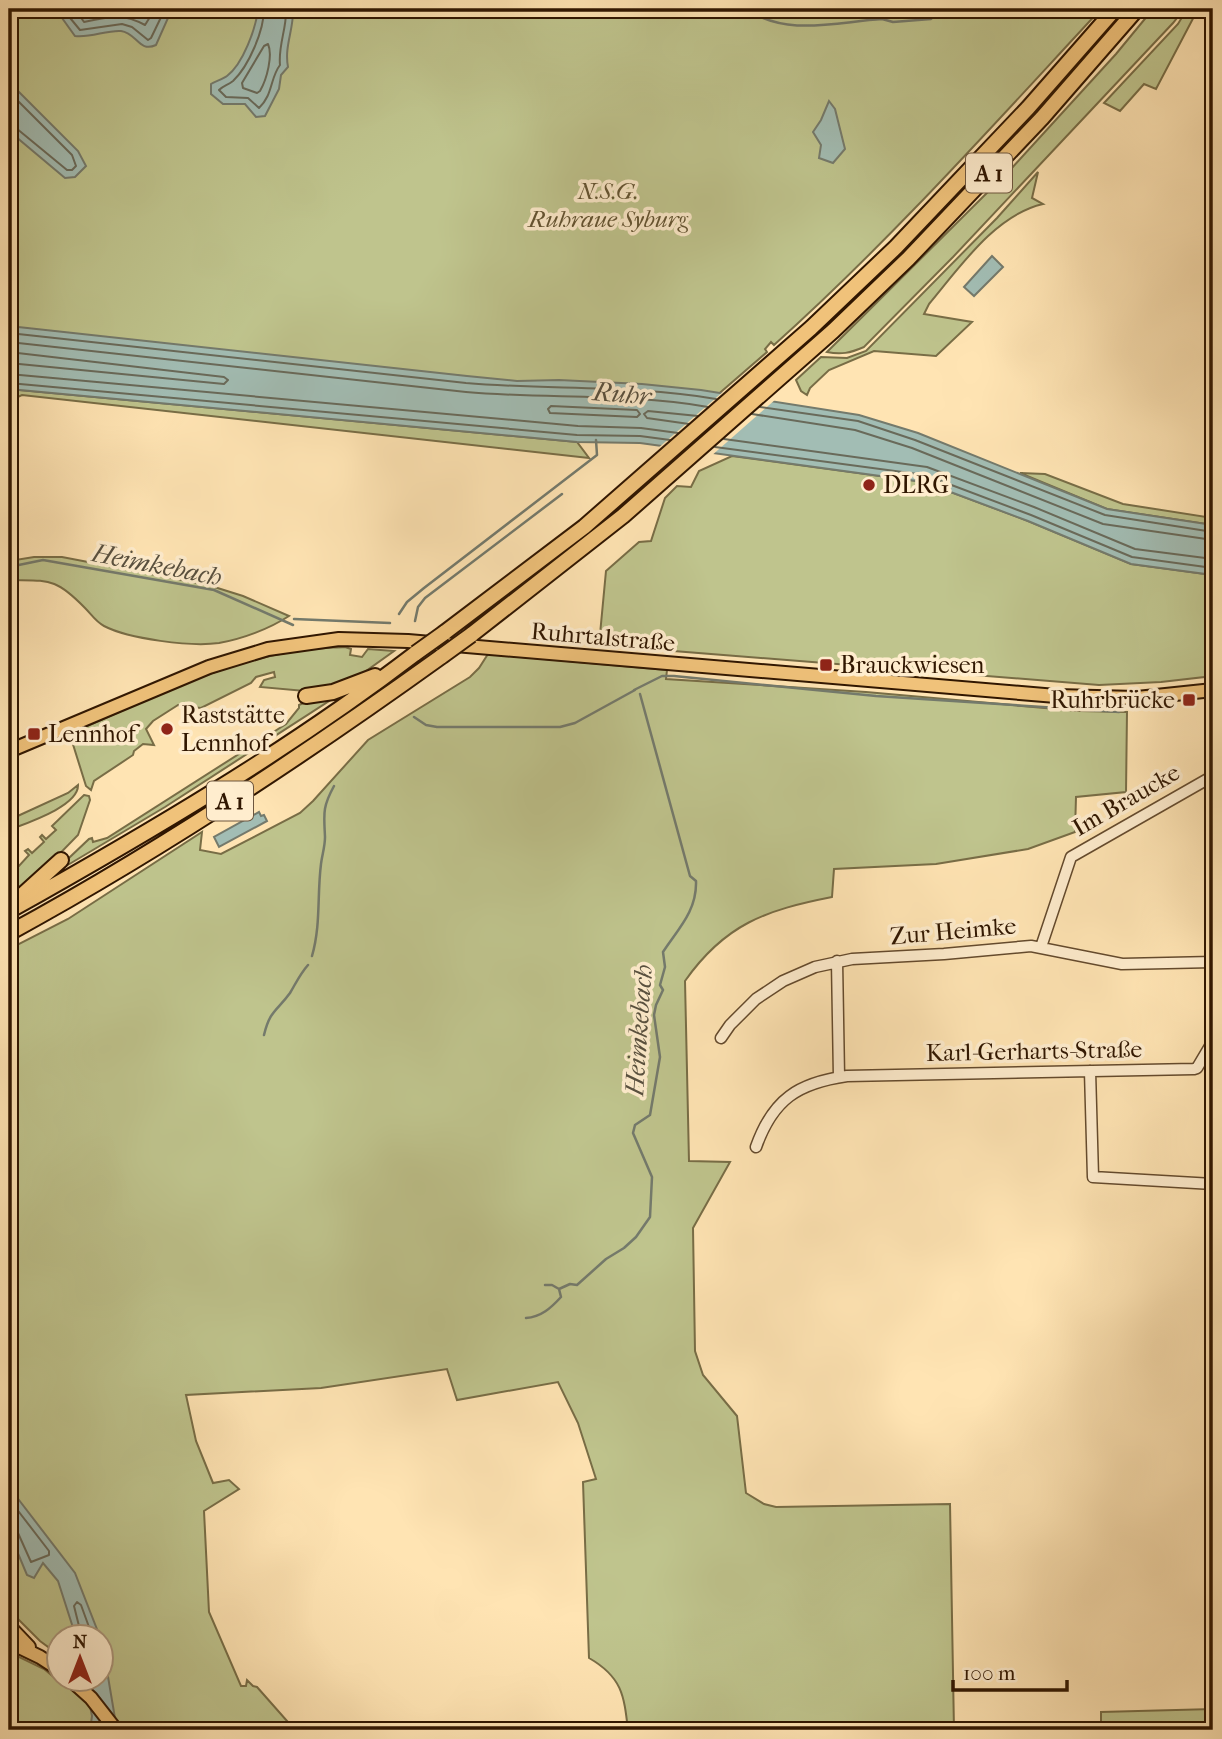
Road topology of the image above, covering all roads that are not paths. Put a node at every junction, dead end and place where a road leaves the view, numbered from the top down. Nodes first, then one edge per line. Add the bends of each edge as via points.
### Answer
1 (1115, 9) edge
2 (1137, 9) edge
3 (396, 668) junction
4 (1213, 690) edge
5 (306, 696) dead end
6 (9, 751) edge
7 (1213, 776) edge
8 (61, 860) dead end
9 (9, 905) edge
10 (9, 911) edge
11 (9, 933) edge
12 (1041, 947) junction
13 (837, 961) junction
14 (1213, 962) edge
15 (721, 1038) dead end
16 (1213, 1041) edge
17 (1090, 1071) junction
18 (839, 1077) junction
19 (756, 1147) dead end
20 (1213, 1184) edge
21 (9, 1626) edge
22 (9, 1642) edge
23 (40, 1657) junction
24 (46, 1661) edge
25 (86, 1694) edge
26 (116, 1730) edge

1 - 3 highway, A 1, bridge via 915,227 811,328 598,514
2 - 11 highway, A 1, bridge via 1042,118 908,259 623,516 471,635 284,767
3 - 5 highway via 333,692
3 - 10 highway, A 1 via 192,804
4 - 6 main road, Ruhrtalstraße via 1137,698 1056,696 339,639 228,660
7 - 12 street, Im Braucke via 1071,857
8 - 9 highway
12 - 13 street, Zur Heimke
12 - 14 street, Zur Heimke via 1122,964
13 - 15 street, Zur Heimke via 795,975 768,991
13 - 18 street
16 - 17 street, Karl-Gerharts-Straße via 1194,1069
17 - 18 street, Karl-Gerharts-Straße
17 - 20 street via 1093,1177
18 - 19 street, Karl-Gerharts-Straße via 802,1087 780,1103
21 - 23 main road
22 - 23 main road
23 - 24 main road
25 - 26 main road

